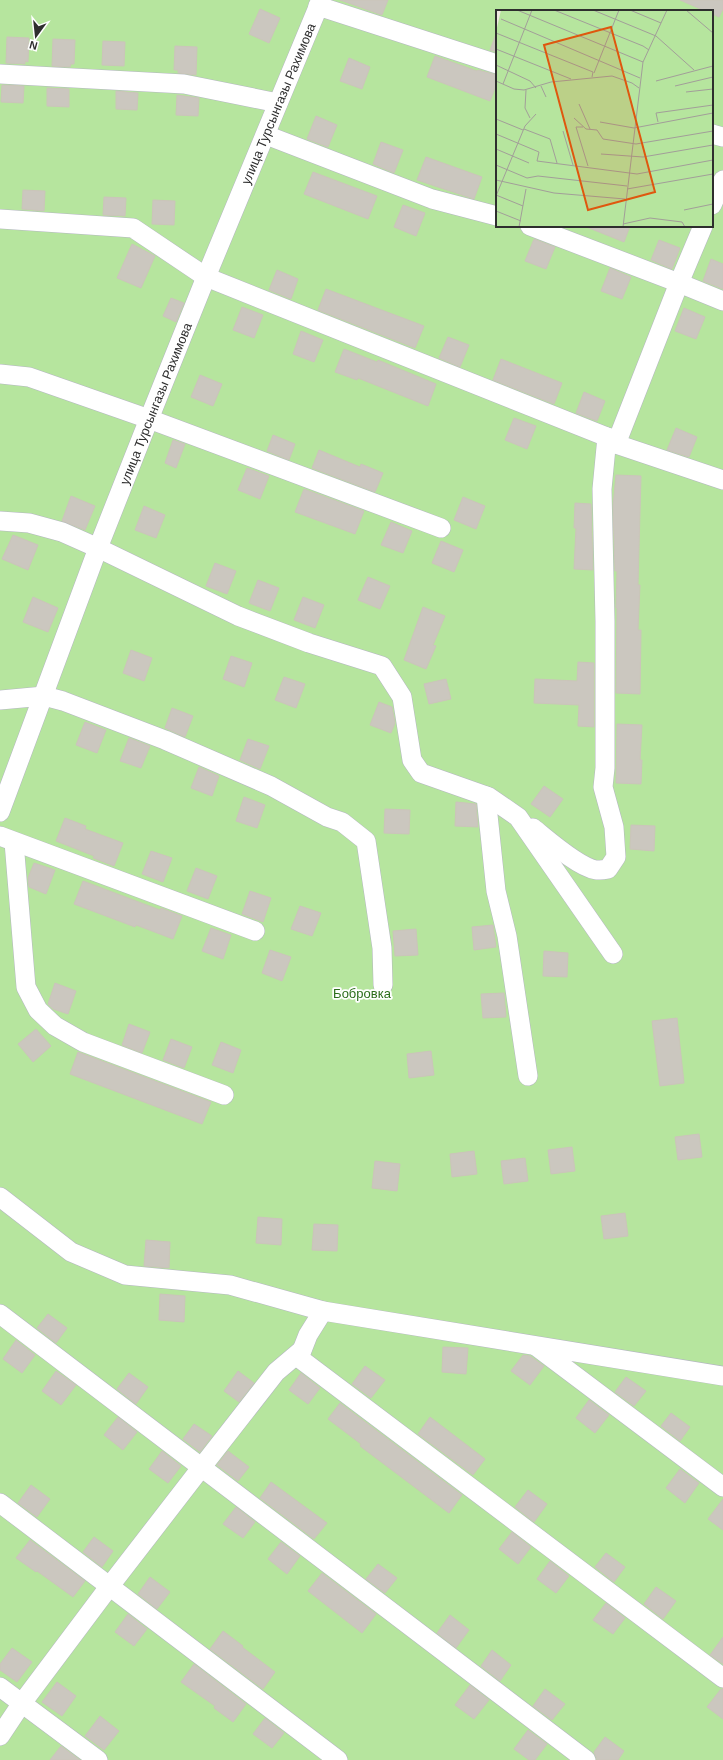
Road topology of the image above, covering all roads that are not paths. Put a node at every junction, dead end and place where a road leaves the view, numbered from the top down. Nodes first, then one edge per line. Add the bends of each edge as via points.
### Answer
1 (320, 3) edge
2 (496, 64) edge
3 (0, 74) edge
4 (278, 103) junction
5 (713, 134) edge
6 (266, 135) junction
7 (723, 137) edge
8 (723, 180) edge
9 (713, 203) edge
10 (496, 216) edge
11 (0, 219) edge
12 (533, 227) edge
13 (703, 227) edge
14 (206, 277) junction
15 (679, 283) junction
16 (723, 301) edge
17 (0, 374) edge
18 (149, 419) junction
19 (611, 441) junction
20 (723, 480) edge
21 (0, 521) edge
22 (441, 528) dead end
23 (98, 548) junction
24 (44, 696) junction
25 (0, 700) edge
26 (486, 796) junction
27 (0, 812) edge
28 (518, 817) junction
29 (7, 839) edge
30 (255, 930) dead end
31 (613, 954) dead end
32 (383, 985) dead end
33 (528, 1076) dead end
34 (224, 1095) dead end
35 (0, 1197) edge
36 (323, 1310) junction
37 (0, 1314) edge
38 (535, 1344) junction
39 (302, 1350) junction
40 (723, 1376) edge
41 (201, 1468) junction
42 (723, 1487) edge
43 (0, 1503) edge
44 (109, 1587) junction
45 (723, 1678) edge
46 (0, 1687) edge
47 (22, 1703) junction
48 (0, 1736) edge
49 (98, 1760) edge
50 (338, 1760) edge
51 (586, 1760) edge

1 - 2 street
1 - 4 street, улица Турсынгазы Рахимова
3 - 4 street via 184,84
4 - 6 street, улица Турсынгазы Рахимова
5 - 7 street
6 - 10 street via 432,199
6 - 14 street, улица Турсынгазы Рахимова
8 - 9 street
11 - 14 street via 133,228
12 - 15 street
13 - 15 street
14 - 18 street, улица Турсынгазы Рахимова
14 - 19 street
15 - 16 street
15 - 19 street
17 - 18 street via 29,377
18 - 22 street
18 - 23 street, улица Турсынгазы Рахимова
19 - 20 street
19 - 28 street via 602,489 605,621 603,787 614,827 616,857 608,869 595,870 564,853
21 - 23 street via 29,523 62,532
23 - 24 street, улица Турсынгазы Рахимова
23 - 26 street via 238,616 309,643 382,666 402,697 412,760 420,773
24 - 25 street
24 - 27 street, улица Турсынгазы Рахимова
24 - 32 street via 165,740 271,786 327,817 342,822 366,841 382,948
26 - 28 street
26 - 33 street via 496,891 508,936
28 - 31 street
29 - 30 street
29 - 34 street via 26,987 38,1010 55,1026 82,1042
35 - 36 street via 71,1252 125,1275 230,1285
36 - 38 street
36 - 39 street
37 - 41 street
38 - 40 street
38 - 42 street
39 - 41 street via 276,1372
39 - 45 street via 299,1358
41 - 44 street
41 - 51 street
43 - 44 street
44 - 47 street
44 - 50 street
46 - 47 street
47 - 48 street
47 - 49 street

